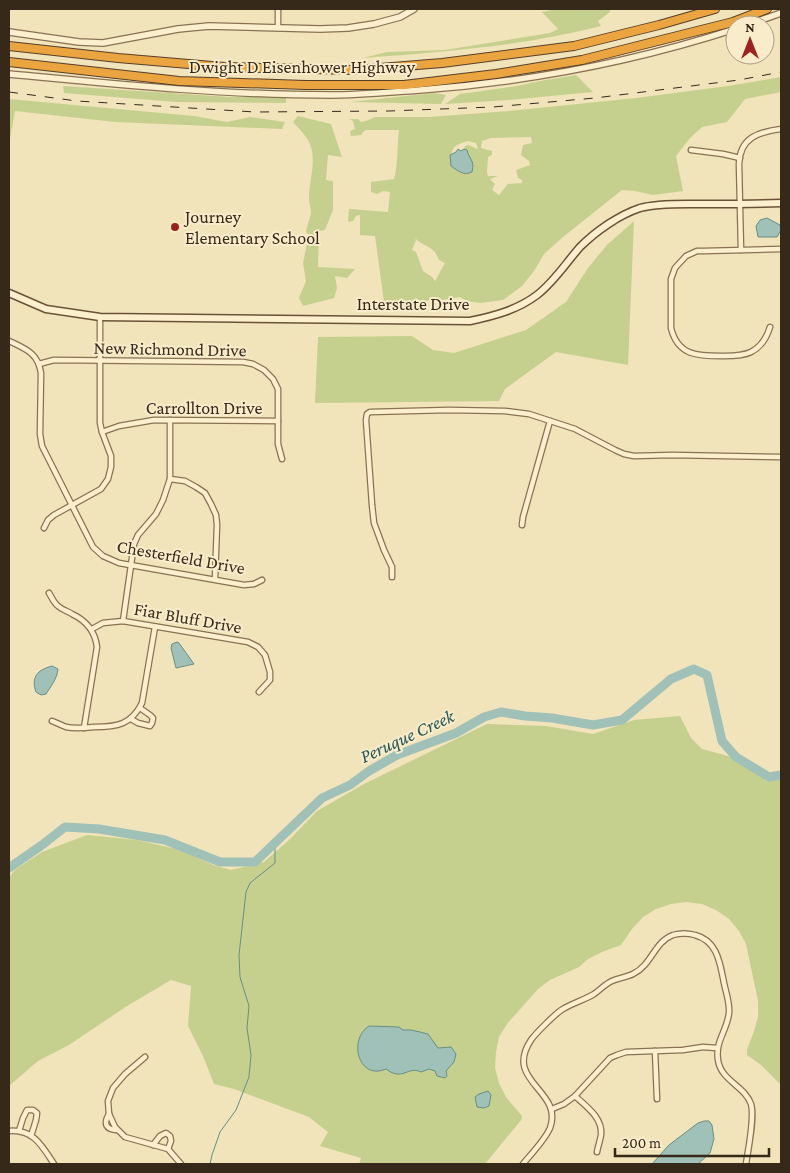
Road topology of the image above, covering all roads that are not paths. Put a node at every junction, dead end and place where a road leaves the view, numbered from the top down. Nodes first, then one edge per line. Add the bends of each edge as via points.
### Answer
1 (278, 9) edge
2 (414, 9) edge
3 (715, 9) edge
4 (766, 9) edge
5 (278, 28) junction
6 (9, 32) edge
7 (725, 32) edge
8 (9, 46) edge
9 (9, 62) edge
10 (9, 74) edge
11 (781, 129) edge
12 (691, 150) dead end
13 (740, 158) junction
14 (781, 203) edge
15 (741, 204) junction
16 (781, 249) edge
17 (741, 250) junction
18 (9, 293) edge
19 (100, 316) junction
20 (770, 328) dead end
21 (9, 341) edge
22 (100, 361) junction
23 (40, 364) junction
24 (170, 420) junction
25 (278, 421) junction
26 (550, 421) junction
27 (102, 432) junction
28 (781, 457) edge
29 (282, 459) dead end
30 (170, 479) junction
31 (72, 505) junction
32 (522, 525) dead end
33 (44, 528) dead end
34 (131, 565) junction
35 (392, 578) dead end
36 (215, 579) junction
37 (262, 580) dead end
38 (49, 593) dead end
39 (123, 621) junction
40 (155, 627) junction
41 (92, 629) junction
42 (259, 692) dead end
43 (140, 708) junction
44 (130, 719) junction
45 (52, 721) dead end
46 (84, 728) junction
47 (717, 1048) junction
48 (655, 1051) junction
49 (145, 1057) dead end
50 (575, 1096) junction
51 (657, 1099) dead end
52 (552, 1109) junction
53 (9, 1132) edge
54 (19, 1132) junction
55 (31, 1136) junction
56 (153, 1145) junction
57 (168, 1148) junction
58 (597, 1152) dead end
59 (54, 1164) edge
60 (180, 1164) edge
61 (523, 1164) edge
62 (746, 1164) edge

1 - 5 street
2 - 5 street via 400,17 348,28
3 - 8 highway, Dwight D Eisenhower Highway via 574,46 442,63 355,70 224,67
4 - 9 highway, Dwight D Eisenhower Highway via 733,22 582,60 404,85 179,81
5 - 6 street via 185,28 103,43
7 - 10 street via 660,51 518,80 367,94 194,90
11 - 13 street via 762,132 748,140
12 - 13 street
13 - 15 street
14 - 15 main road, Interstate Drive
15 - 17 street
15 - 19 main road, Interstate Drive via 675,204 641,208 599,230 532,298 507,312 470,321
16 - 17 street
17 - 20 street via 697,252 678,264 670,285 672,333 678,344 692,353 703,356 740,355 756,349
18 - 19 main road, Interstate Drive via 46,309
19 - 22 street
21 - 23 street via 32,354
22 - 23 street, New Richmond Drive via 54,360
22 - 25 street, New Richmond Drive via 253,364 273,379 278,389
22 - 27 street
23 - 31 street, Chesterfield Drive via 42,446
24 - 25 street, Carrollton Drive
24 - 27 street, Carrollton Drive via 136,422
24 - 30 street
25 - 29 street, New Richmond Drive
26 - 28 street via 634,456
26 - 32 street
26 - 35 street via 529,414 492,410 375,411 367,414 374,523 392,567
27 - 31 street via 111,456 108,479 101,489
30 - 34 street via 156,514 138,535
30 - 36 street via 185,481 205,493 214,509 217,525
31 - 33 street via 54,514
31 - 34 street, Chesterfield Drive via 93,547 103,556
34 - 36 street, Chesterfield Drive
34 - 39 street
36 - 37 street, Chesterfield Drive via 244,585
38 - 41 street via 59,608 80,617
39 - 40 street, Fiar Bluff Drive
39 - 41 street, Fiar Bluff Drive via 104,623
40 - 42 street, Fiar Bluff Drive via 248,642 258,647 270,672 270,680
40 - 43 street
41 - 46 street via 96,648
43 - 44 street
43 - 44 street via 153,718 150,726
44 - 46 street via 112,727
45 - 46 street
47 - 48 street
47 - 52 street via 729,1012 716,952 700,936 686,933 672,936 659,944 640,970 611,981 593,995 560,1010 532,1039 524,1058 525,1069
47 - 62 street via 722,1072 747,1097 752,1109
48 - 50 street via 626,1052 610,1058
48 - 51 street
49 - 56 street via 113,1088 108,1102 109,1114 115,1128 125,1137
50 - 52 street
50 - 58 street via 599,1122 602,1133
52 - 61 street via 547,1134
53 - 54 street
54 - 55 street
54 - 55 street via 27,1110 33,1110 37,1113
55 - 59 street
56 - 57 street
56 - 57 street via 166,1133 171,1141
57 - 60 street

